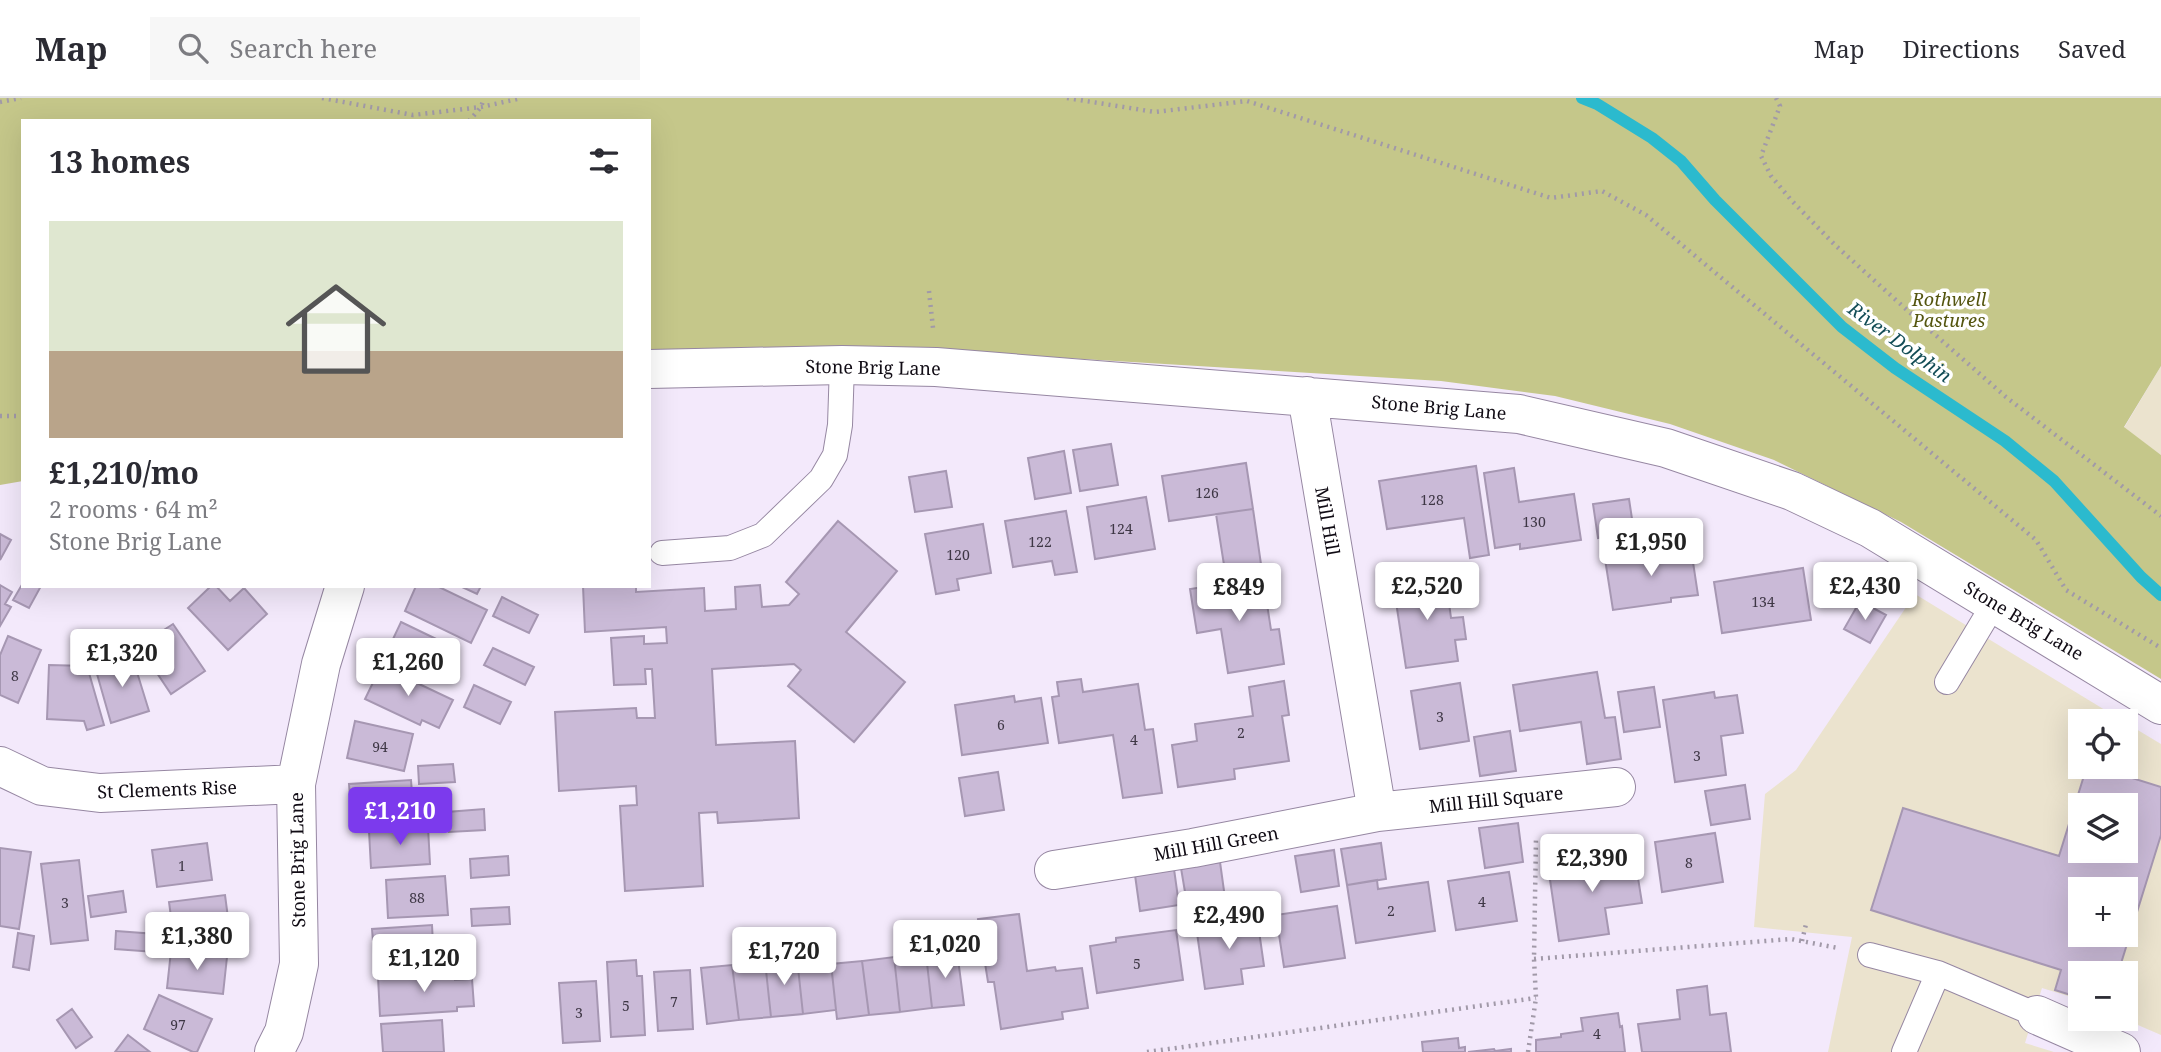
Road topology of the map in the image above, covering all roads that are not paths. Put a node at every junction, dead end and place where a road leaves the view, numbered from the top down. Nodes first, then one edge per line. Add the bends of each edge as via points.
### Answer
1 (842, 365) junction
2 (651, 369) edge
3 (1307, 396) junction
4 (662, 554) dead end
5 (344, 588) edge
6 (1995, 602) junction
7 (1947, 682) dead end
8 (2161, 705) edge
9 (0, 766) edge
10 (296, 784) junction
11 (1616, 786) dead end
12 (1377, 812) junction
13 (1054, 870) dead end
14 (1870, 955) road end
15 (1938, 973) junction
16 (2037, 1015) joint
17 (2111, 1050) edge
18 (274, 1052) edge
19 (1904, 1052) edge

1 - 2 street, Stone Brig Lane
1 - 3 street, Stone Brig Lane via 936,367
1 - 4 lane via 841,425 835,455 821,480 763,535 730,548
3 - 6 street, Stone Brig Lane via 1519,414 1665,448 1792,491 1870,528
3 - 12 street, Mill Hill
5 - 10 street, Stone Brig Lane via 321,664
6 - 7 lane
6 - 8 street, Stone Brig Lane
9 - 10 street, St Clements Rise via 42,786 100,793
10 - 18 street, Stone Brig Lane via 299,964 284,1032
11 - 12 street, Mill Hill Square
12 - 13 street, Mill Hill Green
14 - 15 lane
15 - 16 lane
15 - 19 lane
16 - 17 street

